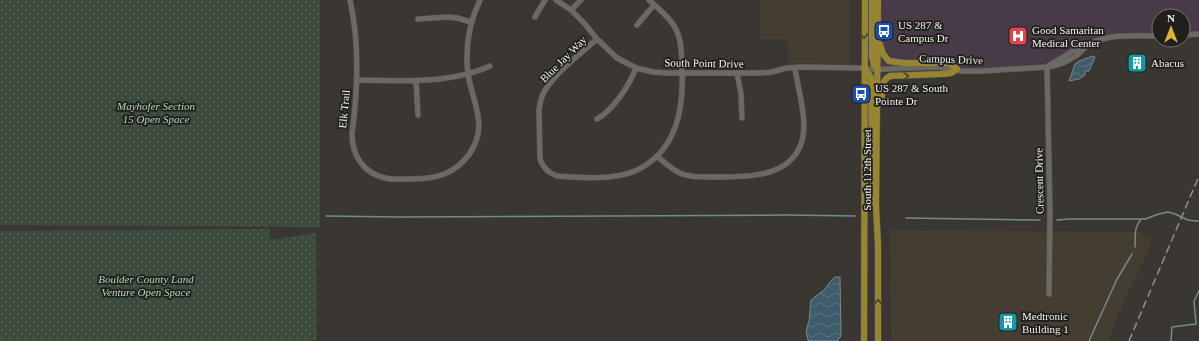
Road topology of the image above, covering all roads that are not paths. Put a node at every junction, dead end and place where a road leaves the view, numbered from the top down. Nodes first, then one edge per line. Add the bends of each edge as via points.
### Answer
1 (350, 0) edge
2 (480, 0) edge
3 (545, 0) edge
4 (556, 0) edge
5 (581, 0) edge
6 (649, 0) edge
7 (864, 0) edge
8 (872, 0) edge
9 (878, 0) edge
10 (654, 5) junction
11 (571, 10) junction
12 (535, 17) dead end
13 (418, 19) dead end
14 (471, 22) junction
15 (636, 25) dead end
16 (1151, 36) edge
17 (878, 37) junction
18 (597, 39) junction
19 (490, 66) dead end
20 (1047, 67) junction
21 (636, 68) junction
22 (795, 68) junction
23 (864, 68) junction
24 (957, 69) junction
25 (878, 70) junction
26 (468, 73) junction
27 (683, 73) junction
28 (737, 74) junction
29 (357, 80) junction
30 (416, 81) junction
31 (418, 115) dead end
32 (742, 118) dead end
33 (597, 119) dead end
34 (657, 156) junction
35 (876, 206) junction
36 (1049, 294) dead end
37 (864, 341) edge
38 (878, 341) edge

1 - 29 street, Elk Trail via 356,36
2 - 14 street
3 - 12 street
4 - 11 street, South Point Drive
5 - 11 street
6 - 10 street, Blue Jay Way
7 -> 23 main road, South 112th Street
8 - 25 main road via 872,57
9 - 17 main road, South 112th Street
10 - 15 street
10 - 27 street, Blue Jay Way via 669,20 678,35
11 - 18 street, South Point Drive
13 - 14 street via 448,17
14 - 26 street
16 - 20 street via 1114,36 1098,40
17 - 24 main road via 883,54 889,61 949,63
17 - 25 main road, South 112th Street
18 - 21 street, South Point Drive via 617,58
18 - 34 street, Blue Jay Way via 563,70 543,93 539,110 539,152 542,165 557,176 614,177 636,170
19 - 26 street
20 - 24 street, Campus Drive via 982,71
20 - 36 street, Crescent Drive
21 - 27 street, South Point Drive via 653,72
21 - 33 street via 624,91
22 - 23 street, South Point Drive
22 - 28 street, South Point Drive via 761,74
22 - 34 street via 804,132 798,150 785,165 755,176 703,177 681,173
23 - 25 street, South Point Drive
23 - 35 main road via 871,77 873,194
23 - 37 main road, South 112th Street
24 - 25 street, Campus Drive via 934,67
35 -> 24 main road via 879,202 884,81 890,76 951,73
25 - 35 main road, South 112th Street
26 - 29 street, Elk Trail via 479,120 476,142 465,160 454,169 431,178 391,179 378,176 359,161 352,142
26 - 30 street
27 - 28 street, South Point Drive
27 - 34 street, Blue Jay Way via 683,97 679,118 668,144
28 - 32 street
29 - 30 street
30 - 31 street
38 -> 35 main road, South 112th Street

